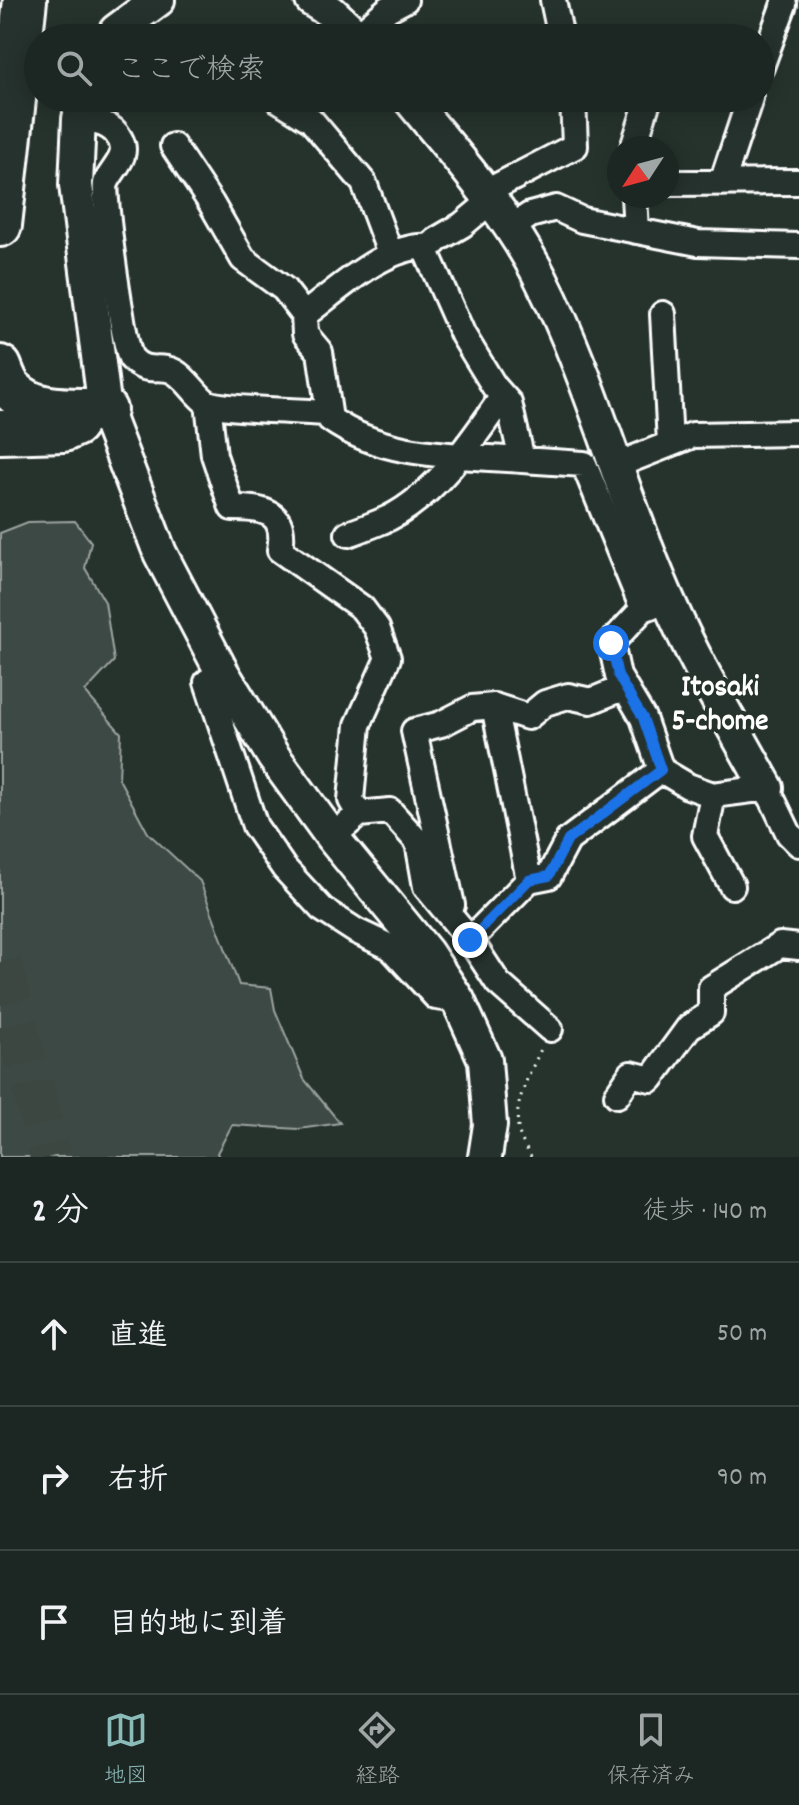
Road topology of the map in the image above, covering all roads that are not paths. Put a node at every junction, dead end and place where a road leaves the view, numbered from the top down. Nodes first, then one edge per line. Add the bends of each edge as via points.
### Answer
1 (25, 0) edge
2 (312, 0) edge
3 (405, 0) edge
4 (553, 0) edge
5 (785, 1) edge
6 (142, 5) edge
7 (123, 24) edge
8 (344, 24) edge
9 (372, 24) edge
10 (558, 24) edge
11 (775, 28) edge
12 (81, 112) edge
13 (84, 112) edge
14 (298, 112) edge
15 (420, 112) edge
16 (574, 112) edge
17 (644, 112) edge
18 (745, 112) edge
19 (637, 136) edge
20 (173, 146) dead end
21 (799, 182) edge
22 (679, 183) edge
23 (722, 183) junction
24 (489, 196) junction
25 (635, 208) edge
26 (0, 225) edge
27 (511, 228) junction
28 (636, 231) junction
29 (799, 246) edge
30 (430, 247) junction
31 (390, 253) junction
32 (663, 314) dead end
33 (304, 315) junction
34 (0, 367) edge
35 (503, 396) junction
36 (208, 403) junction
37 (105, 410) junction
38 (328, 413) junction
39 (0, 432) edge
40 (799, 433) edge
41 (670, 443) junction
42 (462, 455) junction
43 (522, 460) junction
44 (617, 465) junction
45 (348, 534) dead end
46 (631, 541) junction
47 (655, 604) junction
48 (222, 672) junction
49 (625, 687) junction
50 (494, 706) junction
51 (661, 770) junction
52 (767, 788) junction
53 (713, 795) junction
54 (359, 814) junction
55 (332, 837) junction
56 (799, 844) edge
57 (529, 880) junction
58 (732, 886) dead end
59 (446, 911) junction
60 (470, 940) junction
61 (799, 947) edge
62 (458, 1000) junction
63 (550, 1029) road end
64 (617, 1095) dead end
65 (485, 1157) edge

1 - 26 highway
2 - 8 street
3 - 9 street
4 - 10 street
5 - 11 street
6 - 7 street
12 - 37 street via 76,185
13 - 36 street via 121,140 123,156 105,185 129,355 143,369 174,371
14 - 31 street via 364,183
15 - 24 street
16 - 24 street via 575,146
17 - 19 street
18 - 23 street
20 - 33 street via 243,259 284,289
21 - 23 street
22 - 23 street
24 - 27 street
24 - 30 street via 462,225
25 - 28 street
27 - 28 street via 530,215 556,208 582,220
27 - 44 street via 563,325
28 - 29 street via 698,243
30 - 31 street
30 - 35 street via 426,251 463,335
31 - 33 street
32 - 41 street
33 - 38 street via 305,334 320,352
34 - 37 highway via 10,389 32,404
35 - 42 street
35 - 43 street
36 - 38 street
36 - 54 street via 214,455 232,508 260,508 275,517 283,532 280,550 362,608 377,628 388,658 358,725 351,800
37 - 39 highway via 64,430
37 - 48 street via 160,553
38 - 42 street via 345,430 378,444
40 - 41 street via 693,435
41 - 44 street
42 - 43 street
42 - 45 street via 391,517
43 - 46 street via 584,464
44 - 46 street
46 - 47 street
47 - 49 street via 611,643
47 - 52 street via 705,675
48 - 55 street via 273,756
48 - 62 street via 207,682 255,826 284,868 322,909 390,947 436,997
49 - 50 street via 591,701 568,696 545,703 528,717
49 - 51 street via 643,718
50 - 57 street
50 - 59 street via 472,708 414,731 452,905
51 - 53 street
51 - 57 street via 568,840 549,876
52 - 53 street
52 - 56 street
53 - 58 street via 705,836
54 - 55 street
54 - 59 street via 390,811 418,842 426,887
55 - 62 street via 427,953
57 - 60 street
59 - 60 street
60 - 63 street via 498,983
61 - 64 street via 780,945 711,988 711,1013 689,1027 651,1079 631,1074
62 - 65 street via 485,1060 490,1125

